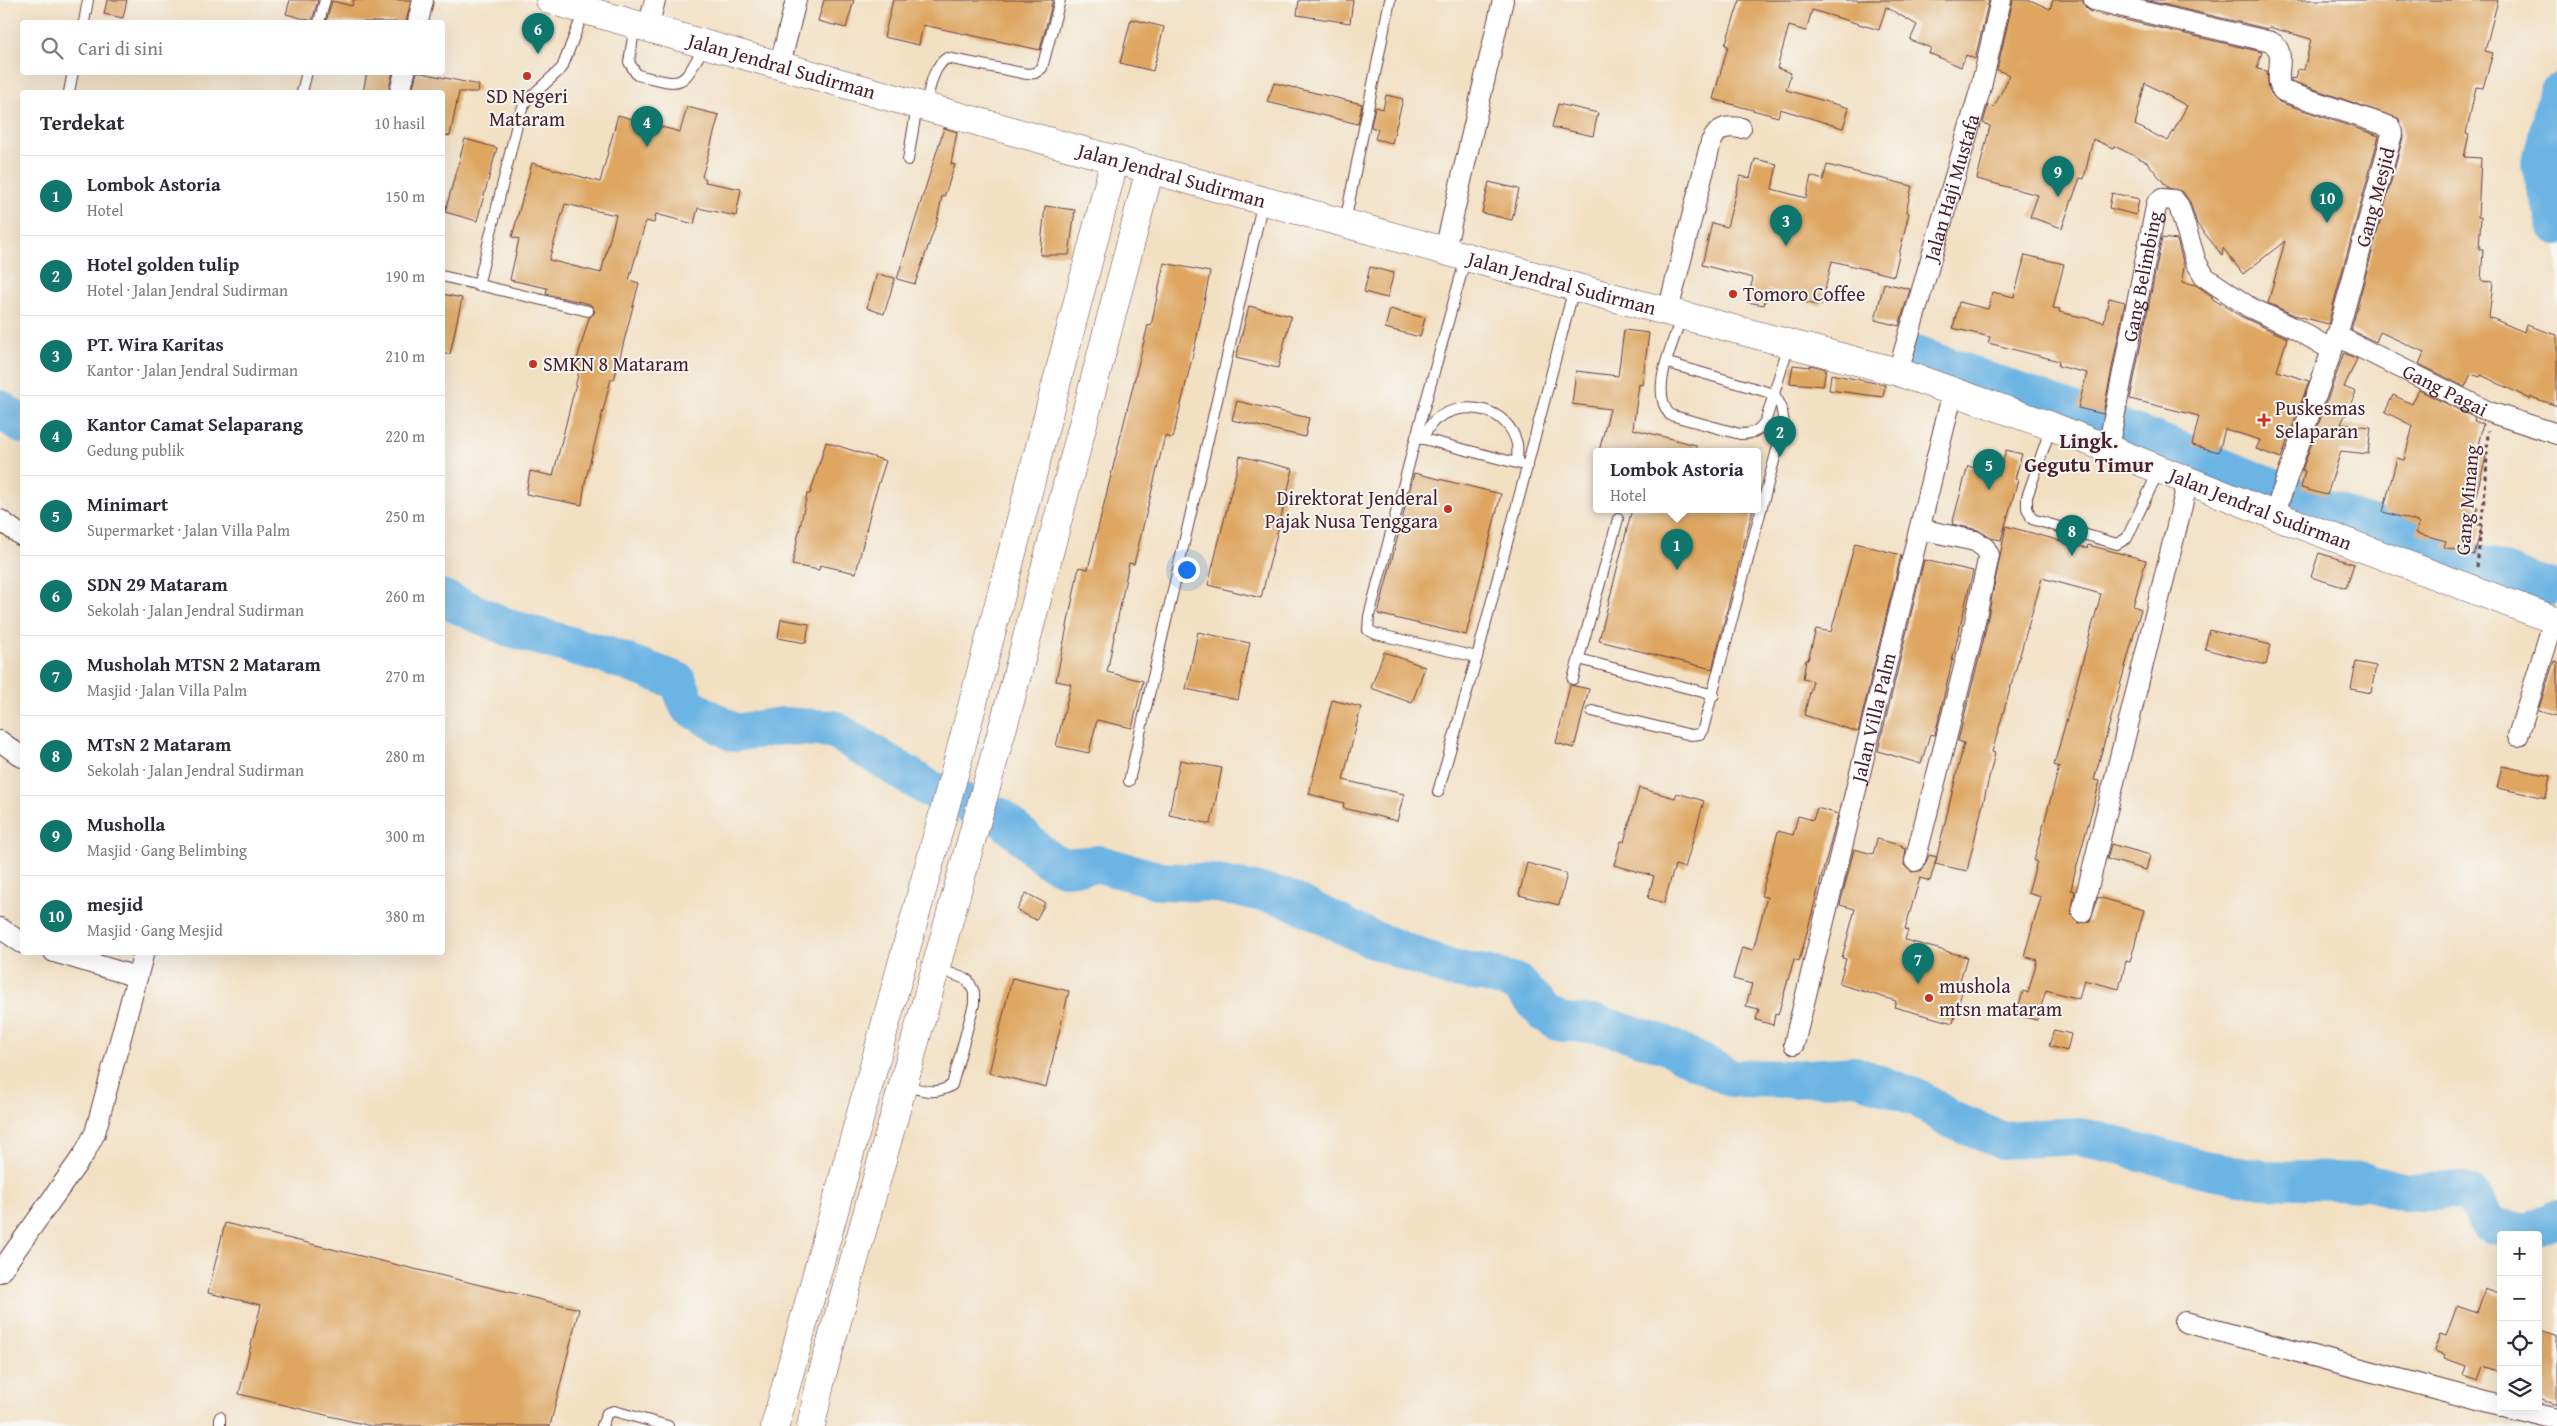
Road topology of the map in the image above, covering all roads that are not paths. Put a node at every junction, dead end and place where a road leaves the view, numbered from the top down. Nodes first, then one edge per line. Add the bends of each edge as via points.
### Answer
1 (88, 0) edge
2 (325, 0) edge
3 (424, 0) edge
4 (550, 0) edge
5 (654, 0) edge
6 (796, 0) edge
7 (1060, 0) edge
8 (1390, 0) edge
9 (1503, 0) edge
10 (2001, 0) edge
11 (2094, 0) edge
12 (585, 10) junction
13 (84, 20) edge
14 (320, 20) edge
15 (419, 20) edge
16 (642, 26) junction
17 (705, 44) junction
18 (780, 65) junction
19 (72, 75) edge
20 (306, 75) edge
21 (404, 75) edge
22 (69, 90) edge
23 (302, 90) edge
24 (400, 90) edge
25 (921, 106) junction
26 (1741, 128) dead end
27 (1115, 159) junction
28 (908, 160) dead end
29 (1150, 169) junction
30 (1263, 200) junction
31 (1345, 223) junction
32 (1456, 253) junction
33 (445, 277) edge
34 (478, 286) junction
35 (1575, 286) junction
36 (588, 312) dead end
37 (1675, 313) junction
38 (1789, 343) junction
39 (2334, 343) junction
40 (1668, 363) junction
41 (1898, 372) junction
42 (1953, 391) junction
43 (1774, 394) junction
44 (2051, 426) junction
45 (2557, 434) edge
46 (1419, 438) junction
47 (2108, 448) junction
48 (1523, 465) junction
49 (2159, 468) junction
50 (2188, 481) junction
51 (1761, 512) edge
52 (1761, 513) edge
53 (2274, 515) junction
54 (1618, 519) dead end
55 (0, 520) edge
56 (1920, 529) junction
57 (20, 535) edge
58 (2556, 620) edge
59 (1477, 657) junction
60 (1579, 659) junction
61 (1573, 679) dead end
62 (1714, 695) junction
63 (1592, 711) dead end
64 (2518, 736) dead end
65 (0, 741) edge
66 (20, 756) edge
67 (1129, 781) dead end
68 (1438, 792) dead end
69 (1915, 861) dead end
70 (2082, 912) dead end
71 (0, 928) edge
72 (20, 942) edge
73 (64, 955) edge
74 (143, 955) edge
75 (937, 968) junction
76 (137, 977) junction
77 (1794, 1044) dead end
78 (905, 1086) junction
79 (0, 1272) edge
80 (2185, 1322) dead end
81 (2497, 1405) edge
82 (2522, 1411) edge
83 (2557, 1420) edge
84 (663, 1425) edge
85 (602, 1426) edge
86 (775, 1426) edge
87 (811, 1426) edge

1 - 13 lane
2 - 14 lane
3 - 15 street
4 - 12 main road, Jalan Jendral Sudirman
5 - 16 street
6 - 18 street
7 - 25 lane via 1042,68 1027,74 947,58 940,62
8 - 31 lane
9 - 32 street
10 - 41 street, Jalan Haji Mustafa via 1983,78
11 - 39 street, Gang Mesjid via 2271,42 2280,53 2279,84 2284,91 2391,127 2392,134
12 - 16 main road, Jalan Jendral Sudirman
12 - 34 lane via 562,68 526,101 519,116
16 - 17 main road, Jalan Jendral Sudirman
16 - 17 lane via 629,62 637,76 674,84 681,82
17 - 18 main road, Jalan Jendral Sudirman
18 - 25 main road, Jalan Jendral Sudirman
19 - 22 lane
20 - 23 lane
21 - 24 street
25 - 27 main road, Jalan Jendral Sudirman
25 - 28 lane
26 - 37 street via 1725,126 1717,131 1712,142
27 - 29 main road, Jalan Jendral Sudirman
27 - 86 main road via 937,840
29 - 30 main road, Jalan Jendral Sudirman
29 - 75 main road
30 - 31 main road, Jalan Jendral Sudirman
30 - 67 lane
31 - 32 main road, Jalan Jendral Sudirman
32 - 35 main road, Jalan Jendral Sudirman
32 - 46 lane
33 - 34 lane
34 - 36 lane
35 - 37 main road, Jalan Jendral Sudirman
35 - 48 lane
37 - 38 main road, Jalan Jendral Sudirman
37 - 40 lane
38 - 41 main road, Jalan Jendral Sudirman
38 - 43 lane
39 - 45 street, Gang Pagai via 2489,412
39 - 47 street, Gang Belimbing via 2249,306 2205,277 2196,262 2183,213 2174,200 2162,199 2155,212
39 - 53 street, Gang Mesjid
40 - 43 lane
40 - 43 lane via 1660,396 1670,414 1740,434 1751,434 1766,420
41 - 42 main road, Jalan Jendral Sudirman
42 - 44 main road, Jalan Jendral Sudirman
42 - 56 street, Jalan Villa Palm
43 - 51 lane via 1781,406 1784,423
44 - 47 main road, Jalan Jendral Sudirman
44 - 49 lane via 2027,497 2032,519 2117,544 2123,542 2128,538
46 - 48 lane
46 - 48 lane via 1434,421 1451,410 1472,406 1492,412 1508,425
46 - 59 lane via 1369,616 1368,630
47 - 49 main road, Jalan Jendral Sudirman
48 - 59 lane
49 - 50 main road, Jalan Jendral Sudirman
50 - 53 main road, Jalan Jendral Sudirman
50 - 70 street
52 - 62 lane
53 - 58 main road, Jalan Jendral Sudirman
54 - 60 lane
55 - 57 street
56 - 69 street via 1975,541 1985,548 1989,556 1972,640
56 - 77 street, Jalan Villa Palm
58 - 64 street
59 - 68 lane
60 - 61 lane
60 - 62 lane
62 - 63 lane via 1700,734 1691,735
65 - 66 street
71 - 72 street
73 - 76 street
74 - 76 street
75 - 78 main road
75 - 78 lane via 968,980 974,992 974,1004 952,1085 943,1091 932,1092
76 - 79 street via 95,1133 84,1154
78 - 87 main road via 822,1375
80 - 81 street
82 - 83 street
84 - 85 lane via 614,1411 607,1413

